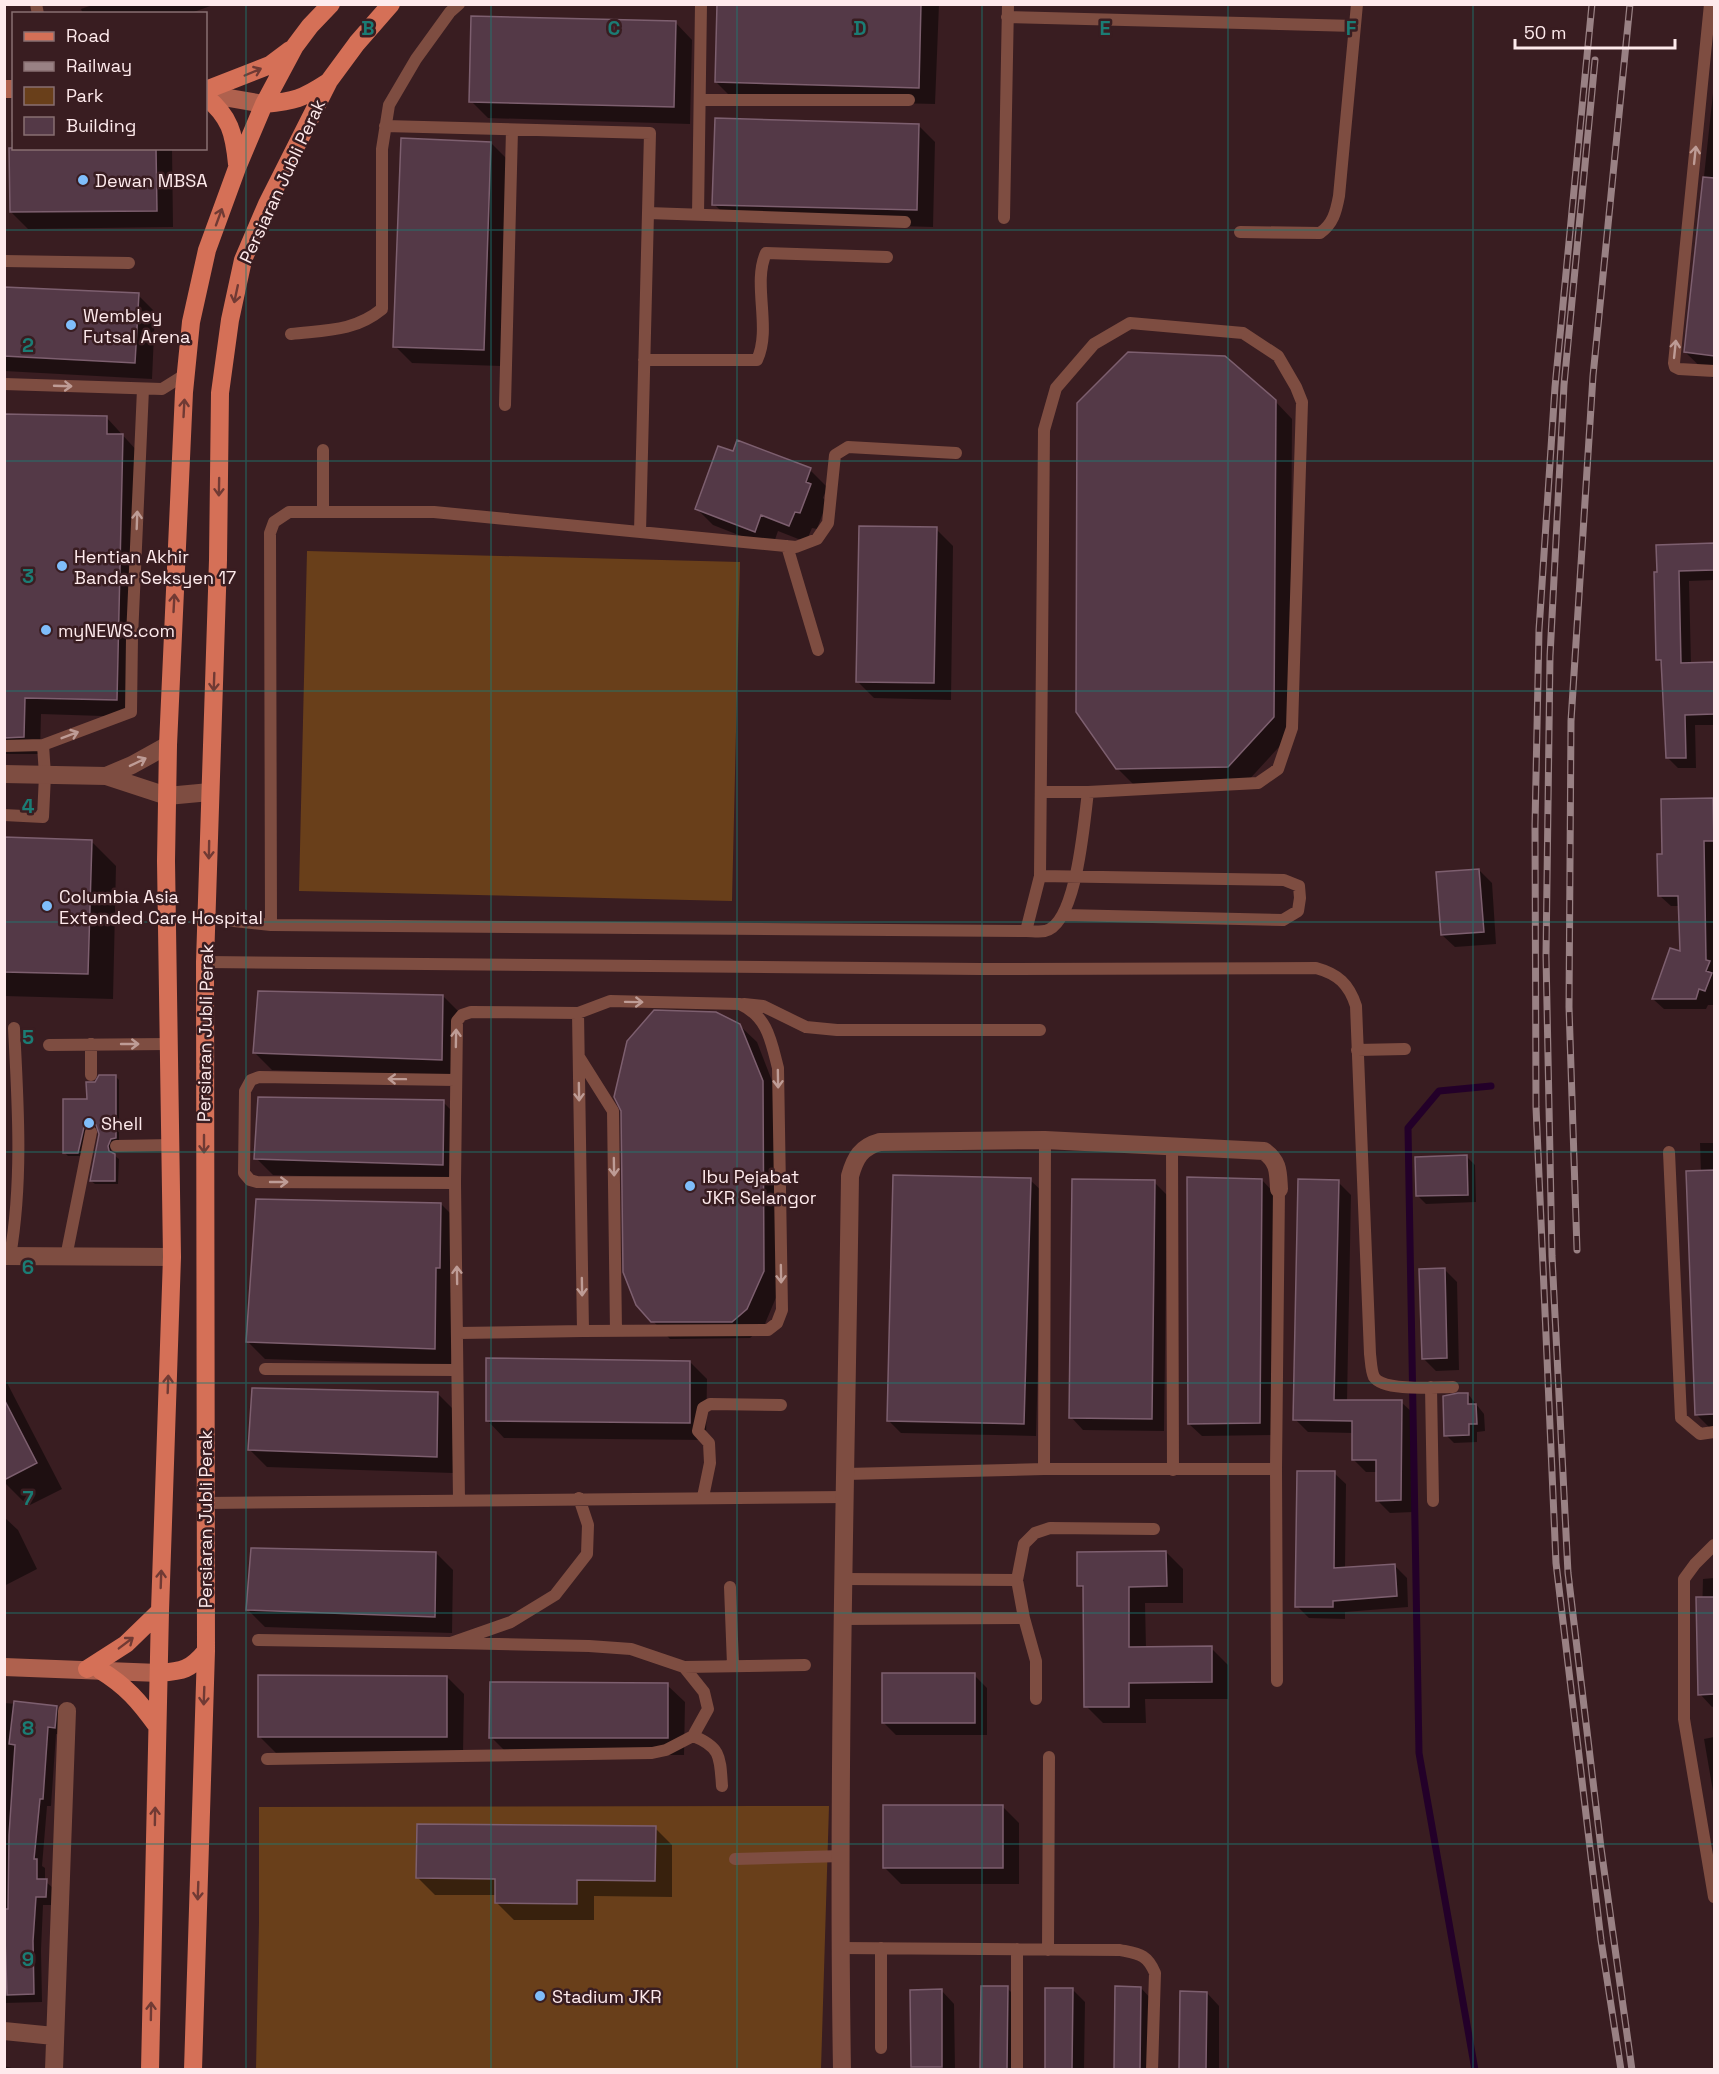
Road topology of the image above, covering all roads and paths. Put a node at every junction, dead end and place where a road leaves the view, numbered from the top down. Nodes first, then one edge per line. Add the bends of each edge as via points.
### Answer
1 (331, 4) edge
2 (391, 4) edge
3 (459, 4) edge
4 (701, 4) edge
5 (1357, 4) edge
6 (1710, 4) edge
7 (1007, 11) edge
8 (1355, 26) junction
9 (295, 46) junction
10 (329, 81) junction
11 (207, 93) edge
12 (207, 93) edge
13 (207, 94) edge
14 (700, 100) junction
15 (909, 100) dead end
16 (264, 104) junction
17 (385, 126) junction
18 (512, 130) junction
19 (237, 168) junction
20 (648, 213) junction
21 (698, 215) junction
22 (1004, 218) dead end
23 (905, 222) dead end
24 (1240, 232) dead end
25 (887, 257) dead end
26 (4, 261) edge
27 (129, 263) dead end
28 (291, 334) dead end
29 (644, 360) junction
30 (1714, 371) edge
31 (186, 374) junction
32 (4, 384) edge
33 (143, 389) junction
34 (505, 405) dead end
35 (323, 450) dead end
36 (956, 453) dead end
37 (323, 512) junction
38 (640, 532) junction
39 (787, 546) junction
40 (818, 650) dead end
41 (168, 745) junction
42 (4, 746) edge
43 (43, 746) junction
44 (4, 774) edge
45 (45, 775) junction
46 (106, 776) junction
47 (210, 792) junction
48 (1041, 792) junction
49 (1088, 792) junction
50 (167, 796) junction
51 (4, 815) edge
52 (1040, 876) junction
53 (1076, 876) junction
54 (1064, 915) junction
55 (207, 918) junction
56 (271, 925) junction
57 (1026, 931) junction
58 (205, 962) junction
59 (740, 1004) junction
60 (578, 1013) junction
61 (14, 1028) dead end
62 (1040, 1030) dead end
63 (91, 1044) junction
64 (169, 1044) junction
65 (49, 1045) dead end
66 (1405, 1049) dead end
67 (1357, 1050) junction
68 (578, 1056) junction
69 (91, 1075) dead end
70 (456, 1080) junction
71 (4, 1116) edge
72 (18, 1117) junction
73 (91, 1132) dead end
74 (1045, 1140) junction
75 (172, 1145) junction
76 (116, 1146) dead end
77 (1172, 1147) junction
78 (1669, 1152) dead end
79 (456, 1183) junction
80 (1279, 1189) joint
81 (10, 1220) edge
82 (7, 1256) edge
83 (66, 1257) junction
84 (172, 1257) junction
85 (583, 1331) junction
86 (616, 1331) junction
87 (458, 1333) junction
88 (265, 1369) dead end
89 (457, 1370) junction
90 (1429, 1387) junction
91 (1453, 1387) dead end
92 (781, 1405) dead end
93 (1714, 1432) edge
94 (1044, 1469) junction
95 (1276, 1469) junction
96 (1173, 1470) junction
97 (846, 1474) junction
98 (703, 1497) junction
99 (846, 1497) junction
100 (579, 1498) junction
101 (459, 1500) junction
102 (1433, 1501) dead end
103 (204, 1503) junction
104 (1154, 1530) dead end
105 (1714, 1545) edge
106 (844, 1579) junction
107 (1017, 1580) junction
108 (730, 1587) dead end
109 (160, 1611) junction
110 (1024, 1618) junction
111 (844, 1619) junction
112 (258, 1640) dead end
113 (451, 1643) junction
114 (206, 1651) junction
115 (733, 1665) junction
116 (805, 1665) dead end
117 (4, 1666) edge
118 (684, 1667) junction
119 (93, 1670) junction
120 (159, 1673) junction
121 (1277, 1681) dead end
122 (1036, 1699) dead end
123 (67, 1711) dead end
124 (157, 1726) junction
125 (693, 1736) junction
126 (1049, 1757) dead end
127 (267, 1759) dead end
128 (722, 1786) dead end
129 (842, 1856) junction
130 (735, 1859) dead end
131 (1714, 1897) edge
132 (840, 1948) junction
133 (881, 1948) junction
134 (1017, 1949) junction
135 (1048, 1950) junction
136 (4, 2031) edge
137 (54, 2036) junction
138 (880, 2048) dead end
139 (54, 2070) edge
140 (150, 2070) edge
141 (193, 2070) edge
142 (842, 2070) edge
143 (1017, 2070) edge
144 (1152, 2070) edge

1 - 9 main road, Persiaran Jubli Perak
2 - 10 main road, Persiaran Jubli Perak
3 - 17 lane via 416,59 389,105
4 - 14 lane
5 - 8 lane
30 -> 6 lane via 1679,369 1674,363
7 - 8 lane
7 - 22 lane
8 - 24 lane via 1339,196 1329,227 1320,233
11 -> 9 main road via 270,65
9 - 16 main road, Persiaran Jubli Perak
10 - 16 main road via 307,96
10 -> 47 main road, Persiaran Jubli Perak via 243,260 230,320 220,393
12 - 16 street
13 - 19 main road via 228,122 234,137
14 - 15 lane
14 - 21 lane
16 - 19 main road, Persiaran Jubli Perak
17 - 18 lane
17 - 28 lane via 382,309 351,327
18 - 20 lane via 650,133
18 - 34 lane
31 -> 19 main road, Persiaran Jubli Perak via 191,322 207,250
20 - 21 lane
20 - 29 lane
21 - 23 lane
25 - 29 lane via 766,253 762,267 762,337 757,360
26 - 27 lane
29 - 38 lane
31 - 33 lane via 162,389
41 -> 31 main road, Persiaran Jubli Perak
32 -> 33 lane
43 -> 33 lane via 131,712
35 - 37 lane
36 - 39 lane via 848,447 835,455 828,523 817,539 796,547
37 - 38 lane via 434,512
37 - 56 lane via 289,512 274,522 270,533
38 - 39 lane
39 - 40 lane
46 -> 41 street
41 - 50 main road, Persiaran Jubli Perak
42 - 43 lane
43 - 45 lane
44 - 45 street
45 - 46 street
45 - 51 lane via 44,817
46 - 50 street
47 - 50 street
47 -> 55 main road, Persiaran Jubli Perak
48 - 49 lane
48 - 49 lane via 1044,430 1056,388 1094,344 1130,323 1243,333 1278,356 1302,402 1292,728 1278,769 1258,783
48 - 52 lane
49 - 53 lane
50 - 64 main road, Persiaran Jubli Perak
52 - 53 lane
52 - 57 lane
53 - 54 lane
53 - 54 lane via 1284,880 1299,886 1300,898 1298,911 1283,920
54 - 57 lane via 1046,931
55 - 56 lane
55 - 58 main road, Persiaran Jubli Perak
56 - 57 lane
58 - 67 lane via 1316,968 1332,973 1352,993
58 -> 103 main road, Persiaran Jubli Perak
60 -> 59 lane via 610,1001
59 - 62 lane via 763,1006 806,1027 837,1030
59 -> 86 lane via 757,1014 770,1037 778,1068 782,1310 777,1323 768,1330
60 - 68 lane
70 -> 60 lane via 457,1021 462,1015
61 - 72 lane
63 -> 64 lane
63 - 65 lane
63 - 69 lane
64 - 75 main road, Persiaran Jubli Perak
66 - 67 lane
67 - 90 lane via 1370,1354 1375,1377 1387,1385
68 -> 85 lane
68 -> 86 lane via 613,1112
70 - 79 lane
70 -> 79 lane via 251,1080 245,1091 244,1173 257,1182
71 - 72 lane
72 - 81 lane
73 - 83 lane
74 - 77 street
74 - 94 lane
74 - 97 street via 880,1142 867,1145 854,1162 850,1176
75 - 76 lane
75 - 84 main road, Persiaran Jubli Perak
77 - 80 street via 1264,1151 1274,1158
77 - 96 lane
78 - 93 lane via 1681,1418 1700,1434
87 -> 79 lane
80 - 95 lane
81 - 82 lane
82 - 83 street
83 - 84 street
109 -> 84 main road, Persiaran Jubli Perak
85 - 86 lane
85 - 87 lane
87 - 89 lane
88 - 89 lane
89 - 101 lane
90 - 91 lane
90 - 102 lane
92 - 98 lane via 710,1404 703,1408 698,1431 709,1443 710,1463
94 - 96 lane
94 - 97 lane
95 - 96 lane
95 - 121 lane
97 - 99 street
98 - 99 lane
98 - 100 lane
99 - 106 street
100 - 101 lane
100 - 113 lane via 588,1525 587,1554 555,1596 511,1622
101 - 103 lane
103 - 114 main road, Persiaran Jubli Perak
104 - 107 lane via 1050,1528 1035,1533 1024,1544
105 - 131 lane via 1684,1579 1684,1719
106 - 107 lane
106 - 111 street
107 - 110 lane
108 - 115 lane
119 -> 109 main road
109 - 120 main road, Persiaran Jubli Perak
110 - 111 lane
110 - 122 lane via 1036,1661
111 - 129 street
112 - 113 lane
113 - 118 lane via 631,1649
114 - 120 main road via 187,1669
114 -> 141 main road, Persiaran Jubli Perak
115 - 116 lane
115 - 118 lane
117 - 119 street
118 - 125 lane via 704,1692 708,1709
119 - 120 street
119 - 124 main road via 118,1681
120 - 124 main road, Persiaran Jubli Perak
123 - 137 street
140 -> 124 main road, Persiaran Jubli Perak
125 - 127 lane via 652,1753
125 - 128 lane via 717,1751
126 - 135 lane
129 - 130 lane
129 - 132 street
132 - 133 lane
132 - 142 street
133 - 134 lane
133 - 138 lane
134 - 135 lane
134 - 143 lane
135 - 144 lane via 1120,1950 1150,1960 1155,1973
136 - 137 street
137 - 139 street

